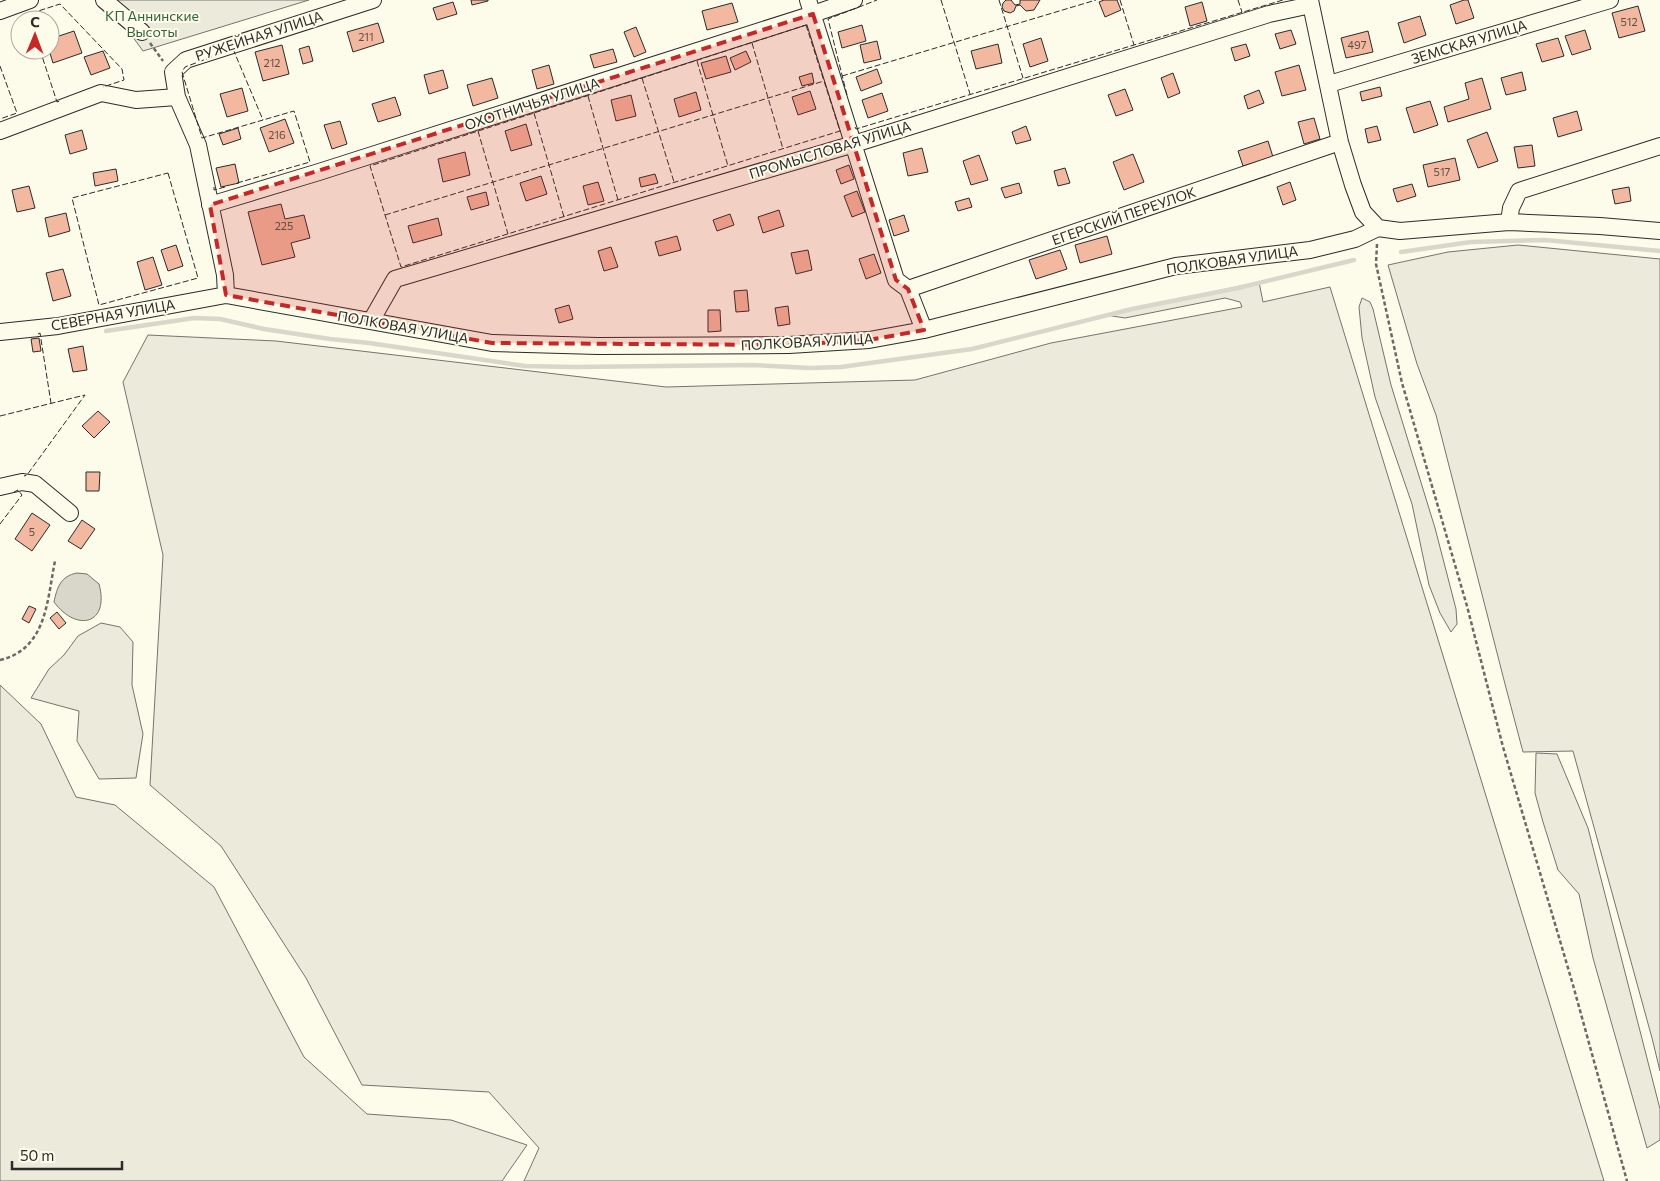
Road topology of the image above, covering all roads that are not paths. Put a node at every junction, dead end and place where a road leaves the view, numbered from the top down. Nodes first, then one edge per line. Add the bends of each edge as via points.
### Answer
1 (30, 0) edge
2 (104, 0) edge
3 (373, 0) edge
4 (854, 0) edge
5 (1610, 0) edge
6 (1310, 2) edge
7 (811, 7) edge
8 (0, 11) edge
9 (142, 32) road end
10 (1329, 84) junction
11 (177, 97) junction
12 (0, 131) edge
13 (1340, 142) junction
14 (854, 144) junction
15 (1660, 146) edge
16 (210, 205) junction
17 (1509, 222) junction
18 (1378, 228) junction
19 (1660, 231) edge
20 (908, 289) junction
21 (226, 295) junction
22 (371, 322) junction
23 (924, 330) junction
24 (0, 332) edge
25 (0, 487) edge
26 (70, 513) dead end

1 - 8 street
2 - 9 street
3 - 11 street, РУЖЕЙНАЯ УЛИЦА via 186,60 173,72
4 - 7 street, ОХОТНИЧЬЯ УЛИЦА
5 - 10 street, ЗЕМСКАЯ УЛИЦА
6 - 10 street
6 - 14 street, ПРОМЫСЛОВАЯ УЛИЦА
7 - 14 street
7 - 16 street, ОХОТНИЧЬЯ УЛИЦА via 329,169
10 - 13 street
11 - 12 street via 136,100 101,93
11 - 16 street via 198,145
13 - 18 street via 1363,212
13 - 20 street, ЕГЕРСКИЙ ПЕРЕУЛОК
14 - 20 street via 896,280
14 - 22 street, ПРОМЫСЛОВАЯ УЛИЦА via 395,279
15 - 17 street via 1519,191
16 - 21 street via 225,275
17 - 18 street via 1400,231
17 - 19 street
18 - 23 street, ПОЛКОВАЯ УЛИЦА via 1355,239 1310,250 1176,266
20 - 23 street
21 - 22 street, ПОЛКОВАЯ УЛИЦА
21 - 24 street, СЕВЕРНАЯ УЛИЦА via 58,326
22 - 23 street, ПОЛКОВАЯ УЛИЦА via 492,343 598,346 799,345 869,340
25 - 26 street via 22,482 35,484

